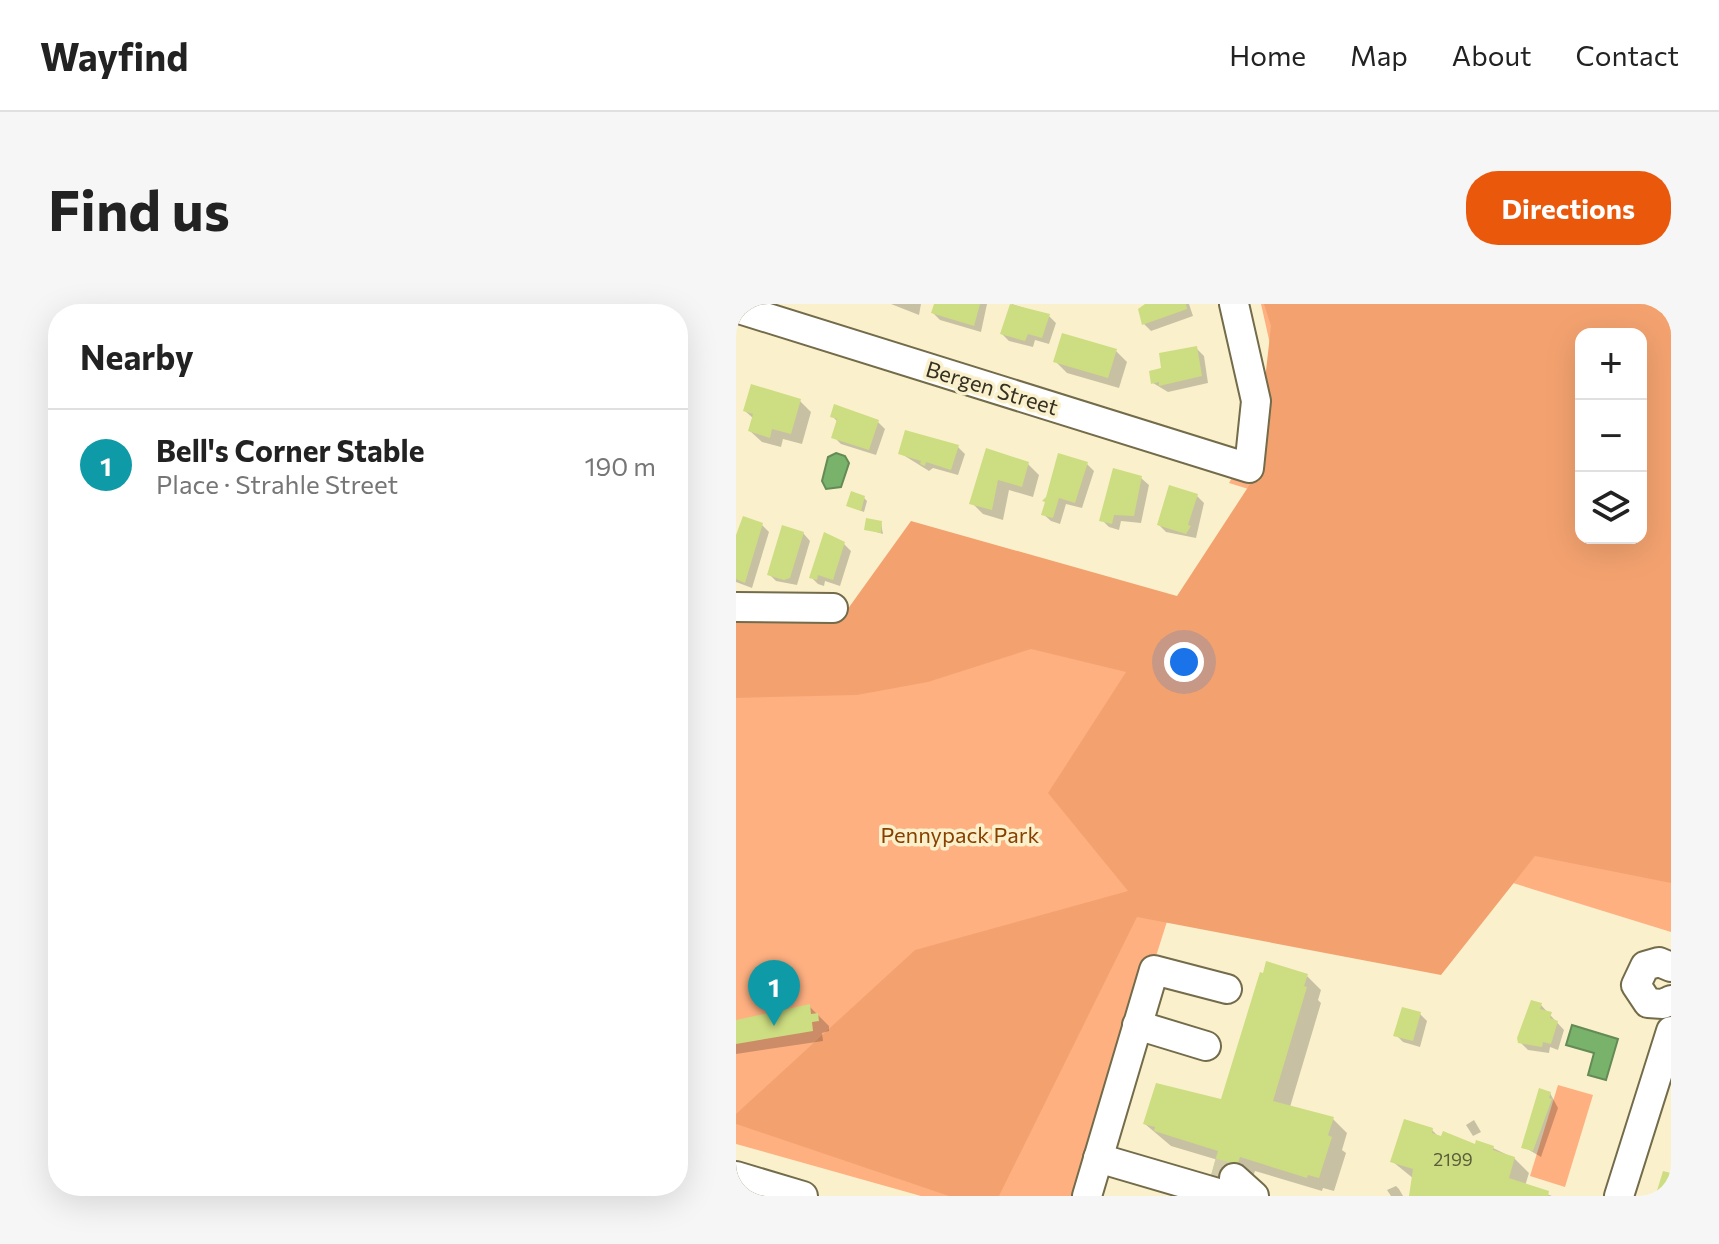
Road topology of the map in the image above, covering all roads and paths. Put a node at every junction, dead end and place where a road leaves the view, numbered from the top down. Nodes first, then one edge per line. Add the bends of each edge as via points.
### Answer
1 (1234, 304) edge
2 (736, 308) edge
3 (736, 607) edge
4 (833, 608) dead end
5 (1671, 967) edge
6 (1227, 989) dead end
7 (1671, 1015) edge
8 (1137, 1025) junction
9 (1206, 1046) dead end
10 (1098, 1158) junction
11 (736, 1176) edge
12 (1232, 1185) tunnel mouth
13 (803, 1196) edge
14 (1087, 1196) edge
15 (1619, 1196) edge

1 - 2 street, Bergen Street via 1256,401 1249,468
3 - 4 street
5 - 7 street via 1649,963 1636,985 1648,1003
6 - 8 street via 1154,970
7 - 15 street
8 - 9 street
8 - 10 street
10 - 12 street via 1170,1179
10 - 14 street
11 - 13 street

